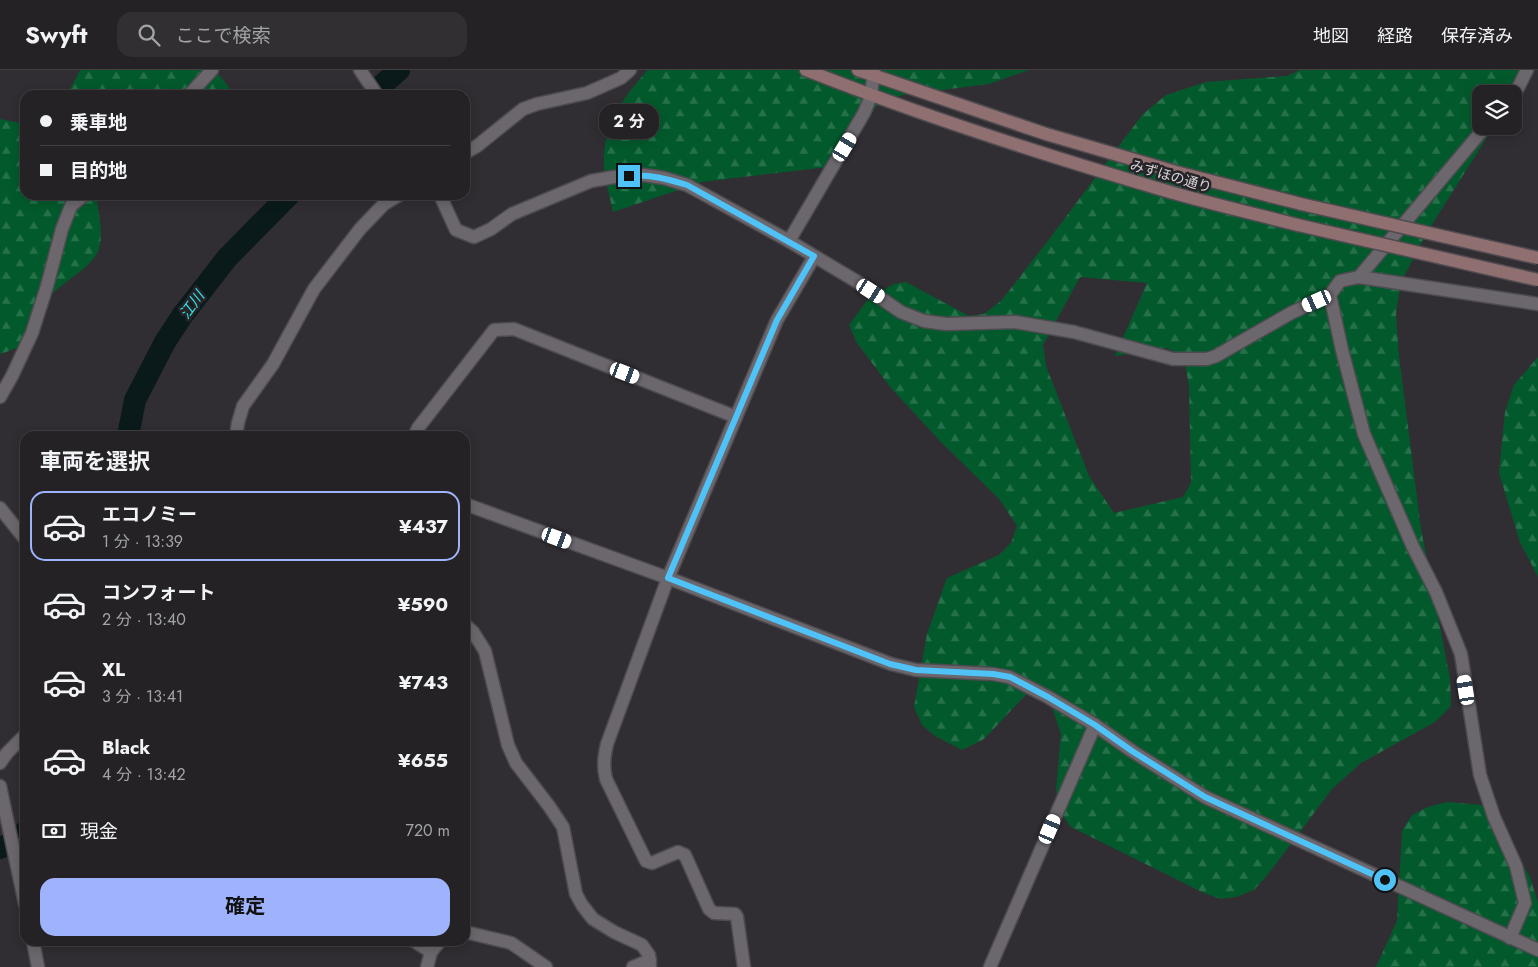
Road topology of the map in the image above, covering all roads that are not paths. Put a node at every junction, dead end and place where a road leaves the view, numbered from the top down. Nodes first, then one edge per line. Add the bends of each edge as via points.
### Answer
1 (212, 70) edge
2 (360, 70) edge
3 (630, 70) edge
4 (806, 70) edge
5 (858, 70) edge
6 (1527, 70) edge
7 (874, 73) edge
8 (1520, 85) edge
9 (194, 90) edge
10 (374, 90) edge
11 (871, 96) junction
12 (1478, 135) edge
13 (470, 150) edge
14 (78, 200) edge
15 (391, 200) edge
16 (442, 200) edge
17 (789, 241) junction
18 (814, 256) junction
19 (1538, 258) edge
20 (1359, 277) junction
21 (1538, 280) edge
22 (1330, 296) junction
23 (1538, 304) edge
24 (0, 397) edge
25 (736, 417) junction
26 (237, 431) edge
27 (416, 431) edge
28 (470, 506) edge
29 (0, 508) edge
30 (20, 533) edge
31 (668, 578) junction
32 (470, 629) edge
33 (1095, 725) junction
34 (20, 740) edge
35 (0, 763) edge
36 (0, 786) edge
37 (20, 880) edge
38 (470, 933) edge
39 (1510, 938) junction
40 (34, 946) edge
41 (422, 946) edge
42 (436, 946) edge
43 (1538, 950) edge
44 (431, 952) junction
45 (650, 964) edge
46 (38, 967) edge
47 (427, 967) edge
48 (546, 967) edge
49 (633, 967) edge
50 (744, 967) edge
51 (990, 967) edge

1 - 9 street
2 - 10 street
3 - 13 street via 621,78 587,93 523,109
4 - 11 street, みずほの通り
5 - 7 street, みずほの通り
6 - 8 street
7 - 11 street
7 - 19 street, みずほの通り, bridge via 1046,134 1176,172
11 - 17 street
11 - 21 street, みずほの通り, bridge via 1038,152 1172,192 1298,226
12 - 20 street
14 - 24 street via 71,206 62,229 32,333
15 - 26 street via 360,229 314,289 273,364 243,406
16 - 17 street via 456,230 474,237 512,214 591,181 644,175 687,185
17 - 18 street
18 - 22 street via 901,312 924,320 946,324 1015,322 1074,332 1173,359 1216,356 1291,313
18 - 25 street via 777,320
20 - 22 street via 1340,281
20 - 23 street
22 - 39 street via 1364,434 1461,654 1480,775 1516,866 1525,903
25 - 27 street via 514,329 494,330
25 - 31 street
28 - 31 street
29 - 30 street
31 - 33 street via 890,664 916,670 1010,677
31 - 50 street via 607,744 604,769 646,861 652,863 678,852 685,855 709,909 714,913 738,917
32 - 45 street via 485,651 508,745 516,763 563,827 576,894 593,919 642,945 649,955
33 - 39 street via 1205,797
33 - 51 street
34 - 35 street
36 - 37 street
38 - 48 street via 511,943
39 - 43 street
40 - 46 street
41 - 44 street
42 - 44 street
44 - 47 street
45 - 49 street

